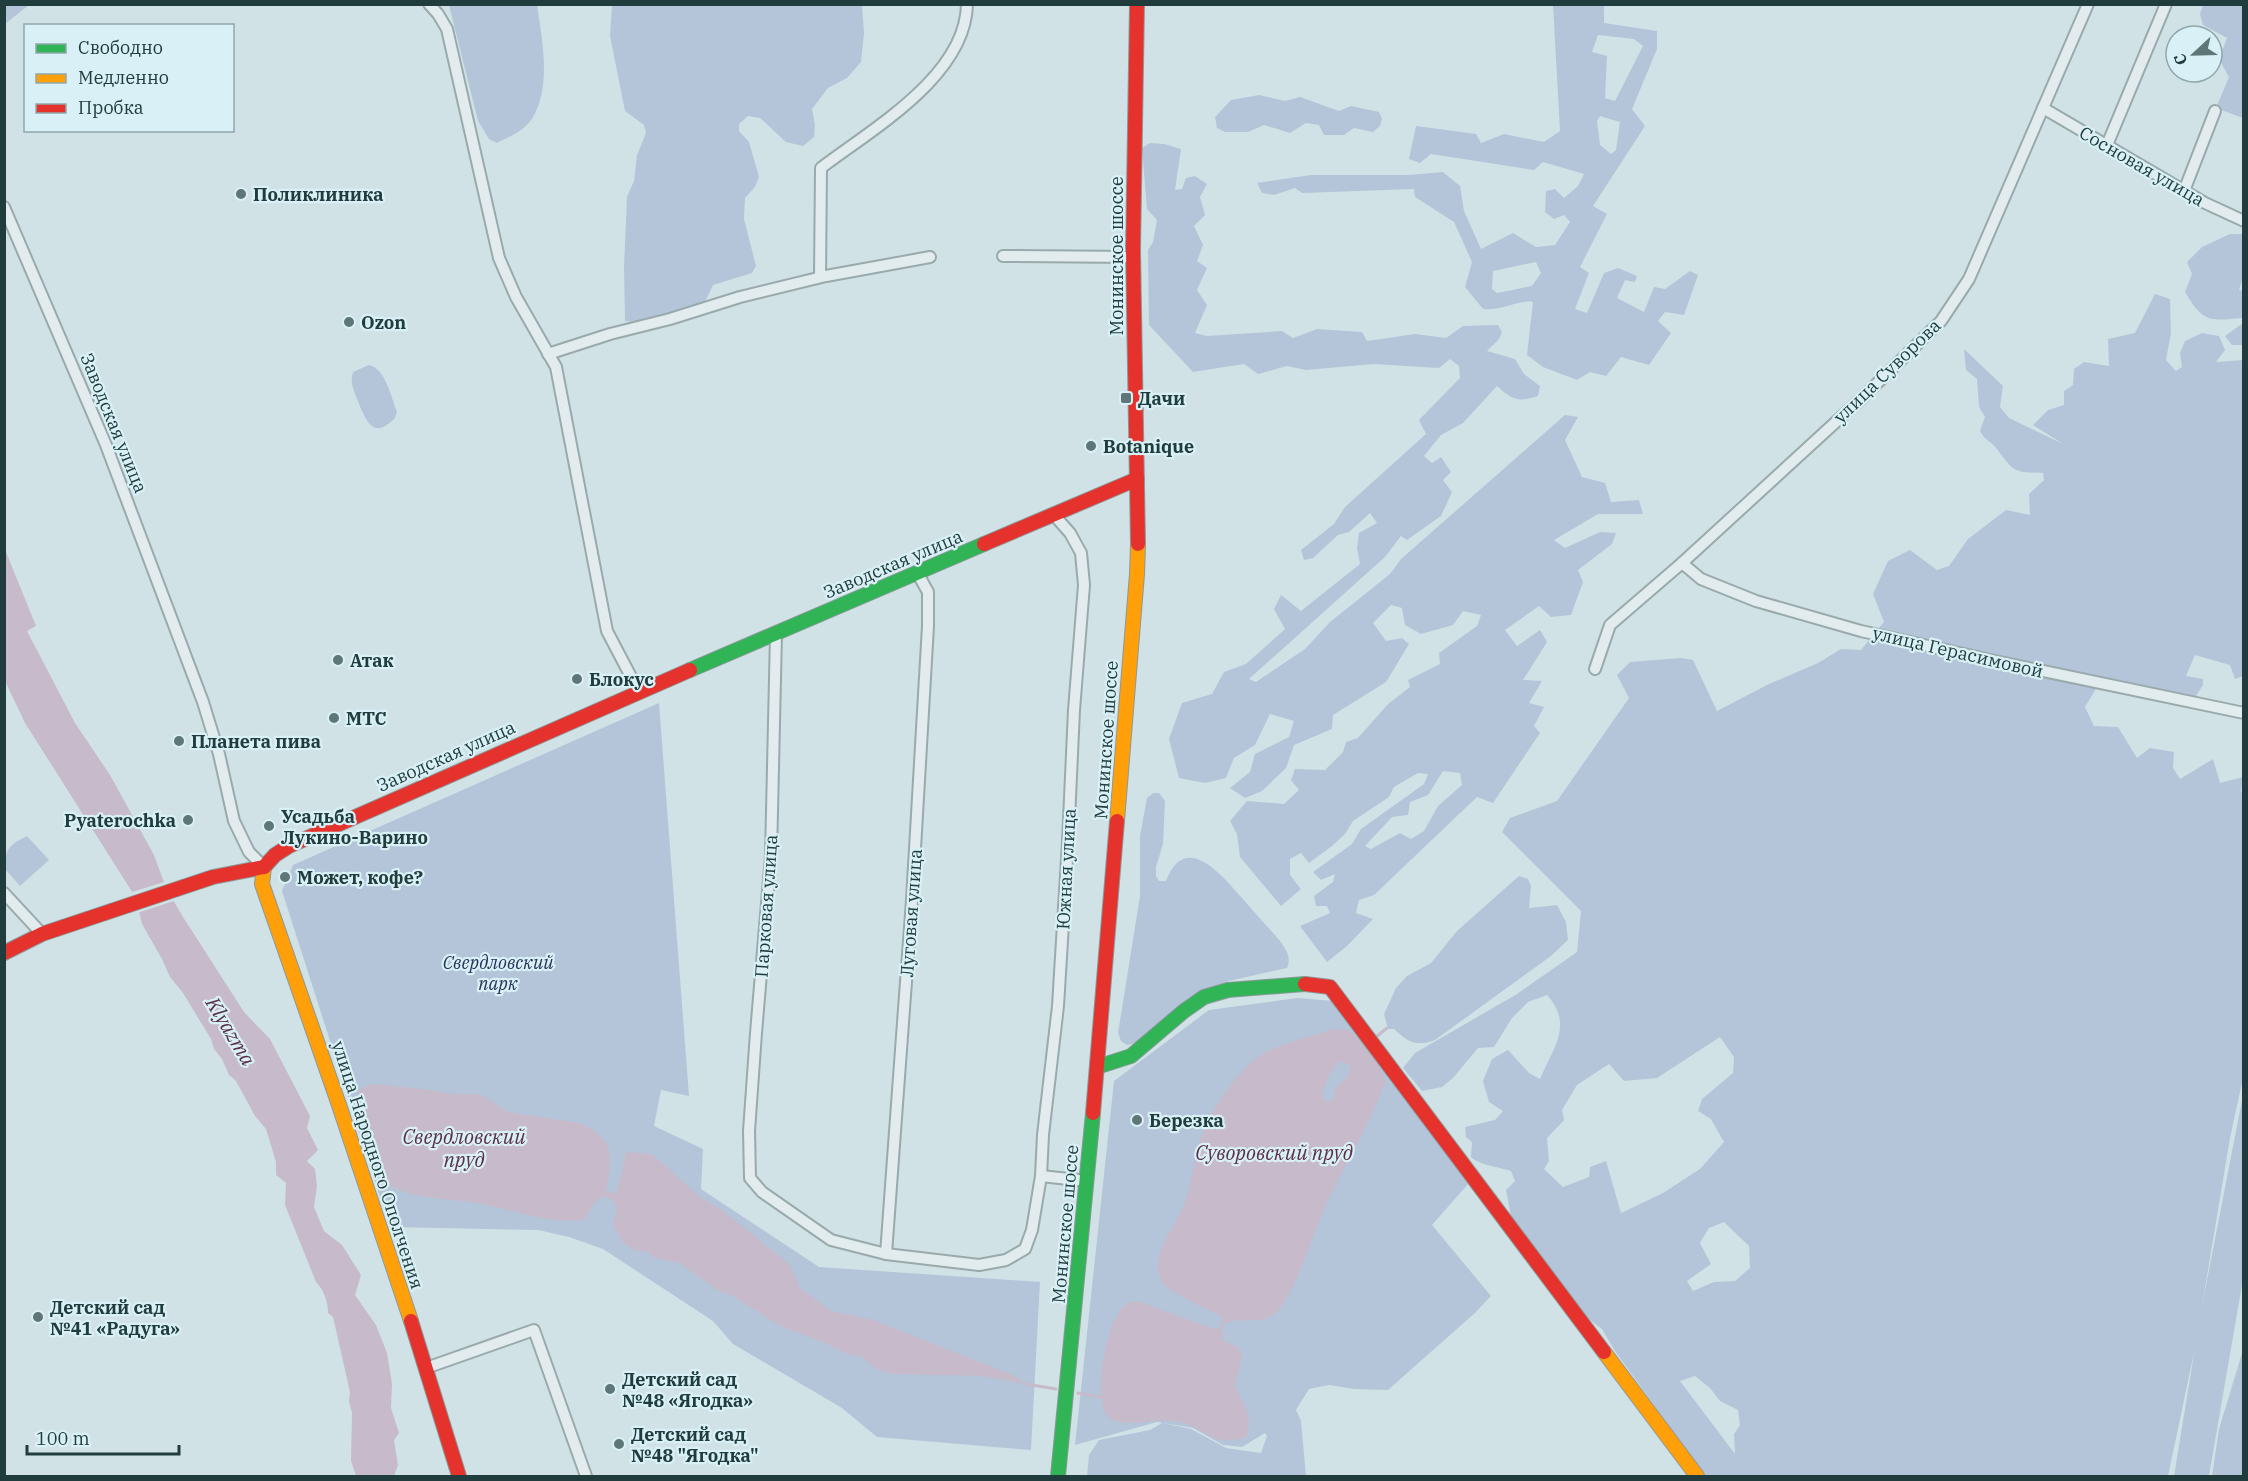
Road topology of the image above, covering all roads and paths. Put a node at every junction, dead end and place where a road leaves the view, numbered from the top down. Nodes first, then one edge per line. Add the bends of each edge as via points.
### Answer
1 (429, 4) edge
2 (967, 4) edge
3 (1137, 4) edge
4 (2088, 4) edge
5 (2166, 4) edge
6 (2043, 108) junction
7 (2215, 111) dead end
8 (2106, 145) junction
9 (2184, 191) junction
10 (4, 207) edge
11 (2244, 221) edge
12 (1003, 256) dead end
13 (930, 257) dead end
14 (1133, 257) junction
15 (820, 277) junction
16 (548, 354) junction
17 (1137, 479) junction
18 (1054, 515) junction
19 (1682, 563) junction
20 (918, 574) junction
21 (776, 634) junction
22 (1595, 669) dead end
23 (639, 692) junction
24 (2244, 713) edge
25 (264, 867) junction
26 (4, 893) edge
27 (42, 933) junction
28 (4, 954) edge
29 (1097, 1067) junction
30 (1041, 1176) junction
31 (1087, 1181) junction
32 (886, 1254) junction
33 (426, 1368) junction
34 (459, 1476) edge
35 (586, 1476) edge
36 (1059, 1476) edge
37 (1697, 1476) edge

1 - 16 street via 447,29 500,258 516,297
2 - 15 street via 960,38 924,90 821,168
3 - 14 street, Монинское шоссе
4 - 6 street, улица Суворова
5 - 8 street
6 - 8 street, Сосновая улица
6 - 19 street, улица Суворова via 1969,279 1941,321
7 - 9 street
8 - 9 street, Сосновая улица
9 - 11 street, Сосновая улица
10 - 25 street, Заводская улица via 106,445 199,691 234,821 249,852
12 - 14 street
13 - 15 street
14 - 17 street, Монинское шоссе
15 - 16 street
16 - 23 street via 556,367 607,631
17 - 18 street, Заводская улица
17 - 29 street, Монинское шоссе via 1137,574
18 - 20 street, Заводская улица
18 - 30 street, Южная улица via 1082,553 1084,585 1058,1006
19 - 22 street, улица Суворова via 1610,625
19 - 24 street, улица Герасимовой via 1701,579 1756,601 1861,631
20 - 21 street, Заводская улица
20 - 32 street, Луговая улица via 928,592 928,626
21 - 23 street, Заводская улица
21 - 32 street, Парковая улица via 771,856 749,1131 750,1178 762,1192 831,1240
23 - 25 street, Заводская улица via 289,846
25 - 27 street via 213,877
25 - 33 street, улица Народного Ополчения via 262,884
26 - 27 street
27 - 28 street
29 - 31 street, Монинское шоссе
29 - 37 street via 1131,1056 1204,997 1228,990 1285,984 1330,987
30 - 31 street
30 - 32 street, Южная улица via 1025,1249 1006,1260 979,1265
31 - 36 street, Монинское шоссе
33 - 34 street, улица Народного Ополчения
33 - 35 street via 534,1330

